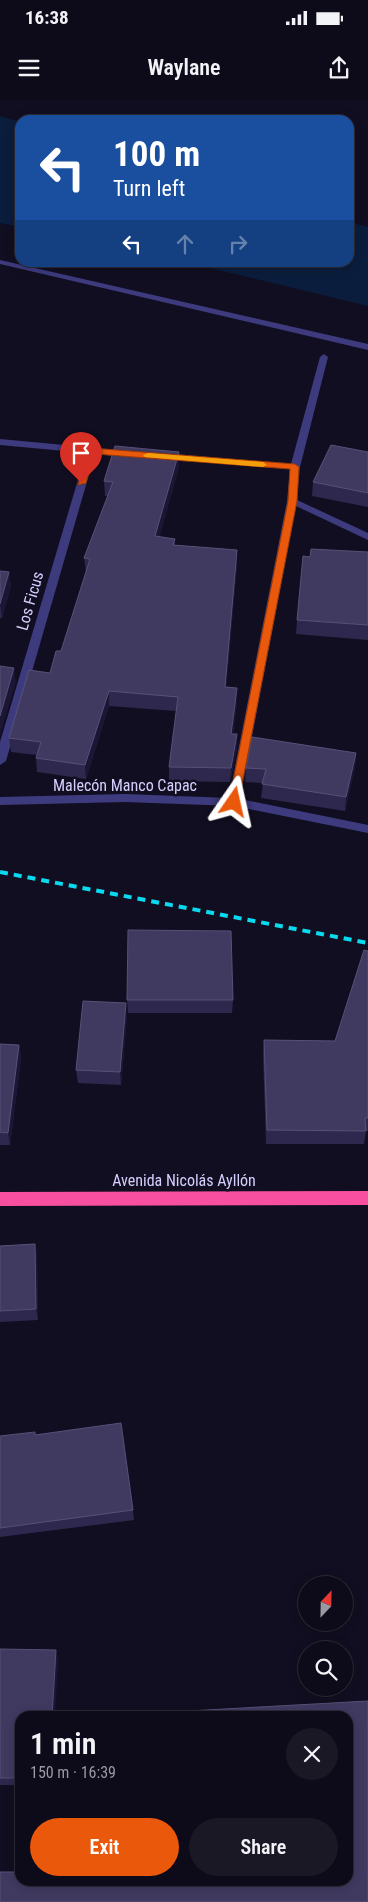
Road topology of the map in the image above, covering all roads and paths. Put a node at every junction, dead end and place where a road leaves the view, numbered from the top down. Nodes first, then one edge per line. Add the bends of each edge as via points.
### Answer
1 (0, 262) edge
2 (15, 265) edge
3 (23, 267) edge
4 (368, 347) edge
5 (324, 357) dead end
6 (0, 442) edge
7 (91, 451) junction
8 (295, 467) junction
9 (292, 501) junction
10 (368, 537) edge
11 (0, 761) edge
12 (0, 801) edge
13 (234, 802) junction
14 (368, 829) edge
15 (368, 1198) edge
16 (0, 1200) edge

1 - 2 street
3 - 4 street
5 - 8 street
6 - 7 street
7 - 8 street
7 - 11 street, Los Ficus
8 - 9 street
9 - 10 street
9 - 13 street
12 - 13 street, Malecón Manco Capac via 125,798
13 - 14 street, Malecón Manco Capac
15 - 16 highway, Avenida Nicolás Ayllón

